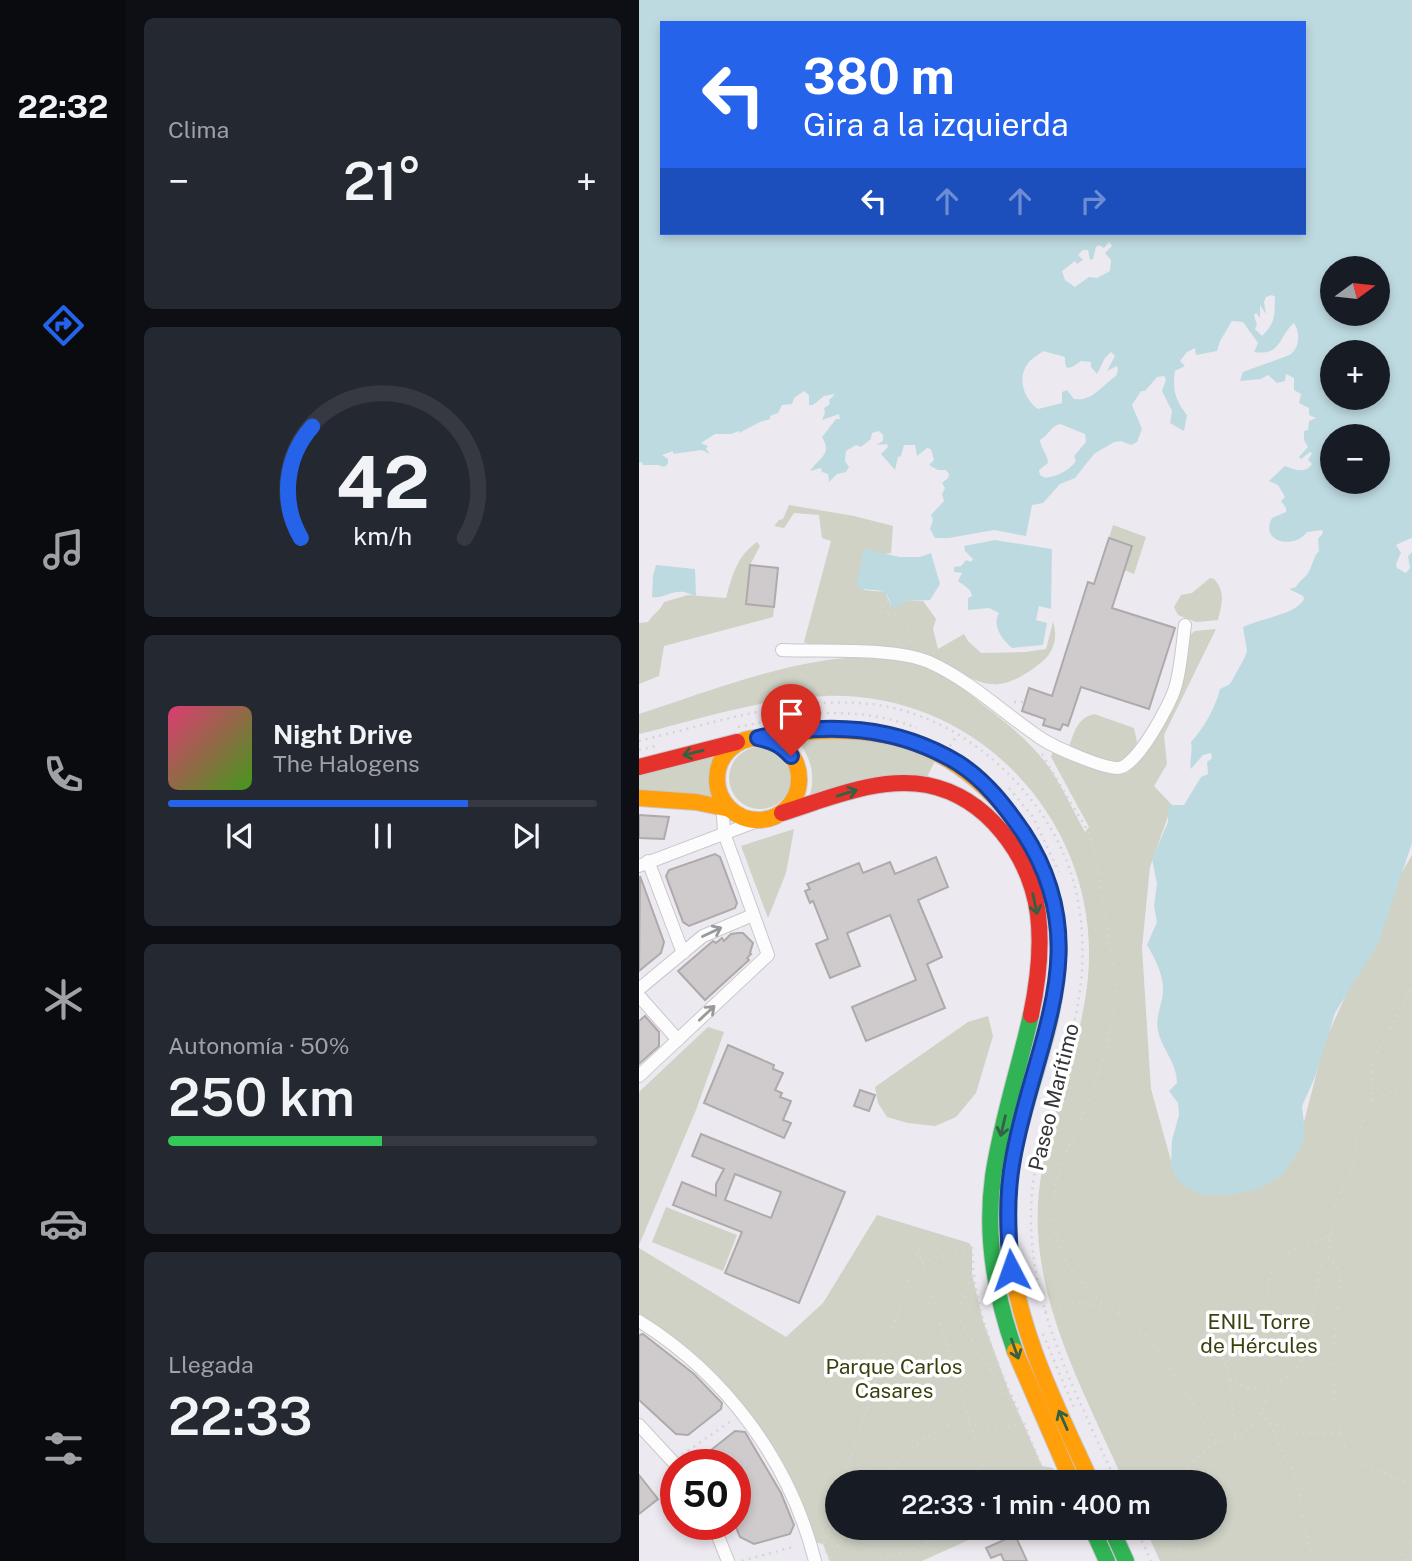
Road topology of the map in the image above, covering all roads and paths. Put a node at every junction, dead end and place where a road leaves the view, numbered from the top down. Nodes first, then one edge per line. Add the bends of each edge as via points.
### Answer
1 (928, 595) dead end
2 (934, 595) dead end
3 (888, 600) dead end
4 (1185, 625) dead end
5 (909, 628) dead end
6 (1024, 637) dead end
7 (1024, 647) dead end
8 (782, 650) dead end
9 (795, 715) dead end
10 (805, 715) dead end
11 (728, 729) dead end
12 (928, 732) dead end
13 (752, 739) junction
14 (639, 740) edge
15 (665, 744) dead end
16 (639, 750) edge
17 (1040, 752) dead end
18 (639, 767) edge
19 (1004, 784) dead end
20 (639, 798) edge
21 (724, 805) junction
22 (782, 813) junction
23 (760, 820) junction
24 (724, 833) junction
25 (644, 864) edge
26 (1062, 880) dead end
27 (753, 915) junction
28 (683, 953) junction
29 (1412, 985) edge
30 (639, 989) edge
31 (639, 996) edge
32 (678, 1040) junction
33 (1412, 1075) edge
34 (639, 1076) edge
35 (1372, 1101) junction
36 (1331, 1236) junction
37 (972, 1247) dead end
38 (1328, 1256) junction
39 (922, 1262) junction
40 (972, 1274) dead end
41 (1107, 1307) junction
42 (1045, 1312) junction
43 (639, 1321) edge
44 (1207, 1326) dead end
45 (1042, 1330) dead end
46 (1230, 1378) junction
47 (1267, 1388) junction
48 (742, 1412) junction
49 (1262, 1412) junction
50 (1079, 1419) dead end
51 (970, 1422) junction
52 (1269, 1423) junction
53 (639, 1425) edge
54 (1341, 1434) junction
55 (1235, 1439) junction
56 (1216, 1443) junction
57 (662, 1449) edge
58 (693, 1449) edge
59 (847, 1470) edge
60 (888, 1470) edge
61 (984, 1470) edge
62 (1067, 1470) edge
63 (1086, 1470) edge
64 (1111, 1470) edge
65 (1186, 1470) edge
66 (1412, 1485) edge
67 (1412, 1537) edge
68 (825, 1538) edge
69 (719, 1540) edge
70 (841, 1540) edge
71 (935, 1540) edge
72 (1097, 1540) edge
73 (1116, 1540) edge
74 (1141, 1540) edge
75 (1176, 1540) edge
76 (810, 1541) junction
77 (1412, 1550) edge
78 (728, 1561) edge
79 (742, 1561) edge
80 (815, 1561) edge
81 (830, 1561) edge
82 (879, 1561) edge
83 (1107, 1561) edge
84 (1126, 1561) edge
85 (1151, 1561) edge
86 (1183, 1561) edge
87 (1313, 1561) edge
88 (1398, 1561) edge
89 (1405, 1561) edge

1 - 2 path
3 - 5 path via 880,611 905,617
4 - 8 street via 1170,701 1127,766 1117,768 1055,746 991,699 927,661 896,654
6 - 7 path
9 - 11 path
10 - 12 path via 851,713 897,720
13 -> 18 main road
13 - 21 main road via 726,753 720,764 717,776
13 - 22 main road via 782,746 797,767 797,793
63 -> 13 main road via 1023,1323 1011,1270 1007,1215 1012,1161 1055,995 1059,946 1051,894 1032,846 1004,803 966,768 911,741 881,732 829,728
14 - 42 path, Paseo Marítimo via 779,708 871,704 937,724 978,748 1013,779 1049,824 1073,881 1083,943 1074,1022 1046,1116 1031,1198 1035,1269
15 - 16 path
17 - 41 path via 1089,833 1113,957 1115,995 1103,1063 1058,1173 1054,1201 1064,1261
19 - 26 path via 1033,817
20 - 21 main road
21 - 23 main road via 747,819
21 - 24 street
22 - 23 main road
22 -> 62 main road via 858,789 927,785 971,802 993,819 1014,846 1029,877 1041,956 1037,993 993,1175 991,1248 1013,1344
23 - 24 street
24 - 25 street
24 - 27 street
25 - 28 street
28 -> 27 street via 703,936
32 -> 27 street via 768,955
28 - 30 street
29 - 35 path via 1371,1064
31 - 32 street
32 - 34 street
33 - 35 path via 1408,1082
35 - 36 path via 1358,1130 1352,1171 1336,1199
36 - 38 path
36 - 46 path via 1308,1242 1273,1267 1261,1318 1225,1329
37 - 39 path
38 - 47 path via 1320,1265 1306,1350 1293,1373
38 - 54 path via 1341,1272 1333,1351 1334,1399
39 - 51 path
39 - 59 path via 918,1249
40 - 51 path via 957,1316 1023,1422 997,1430
41 - 42 path via 1078,1302
41 - 56 path via 1131,1318
42 - 64 path, Paseo Marítimo
43 - 48 street via 684,1352
44 - 46 path
45 - 50 path
46 - 47 path via 1245,1387
46 - 55 path
47 - 49 path
48 - 58 path
48 - 76 street via 790,1489
49 - 52 path
49 - 55 path
51 - 60 path via 920,1441
51 - 61 path
52 - 54 path via 1302,1433
52 - 87 path via 1293,1470
53 - 57 street
54 - 66 path via 1343,1445 1365,1465
55 - 56 path
56 - 65 path
67 - 88 path
68 - 81 path
69 - 78 street
70 - 81 path
71 - 82 path
72 - 83 main road
73 - 84 main road
74 - 85 path
75 - 86 path
76 - 79 path
76 - 80 street
77 - 89 path

